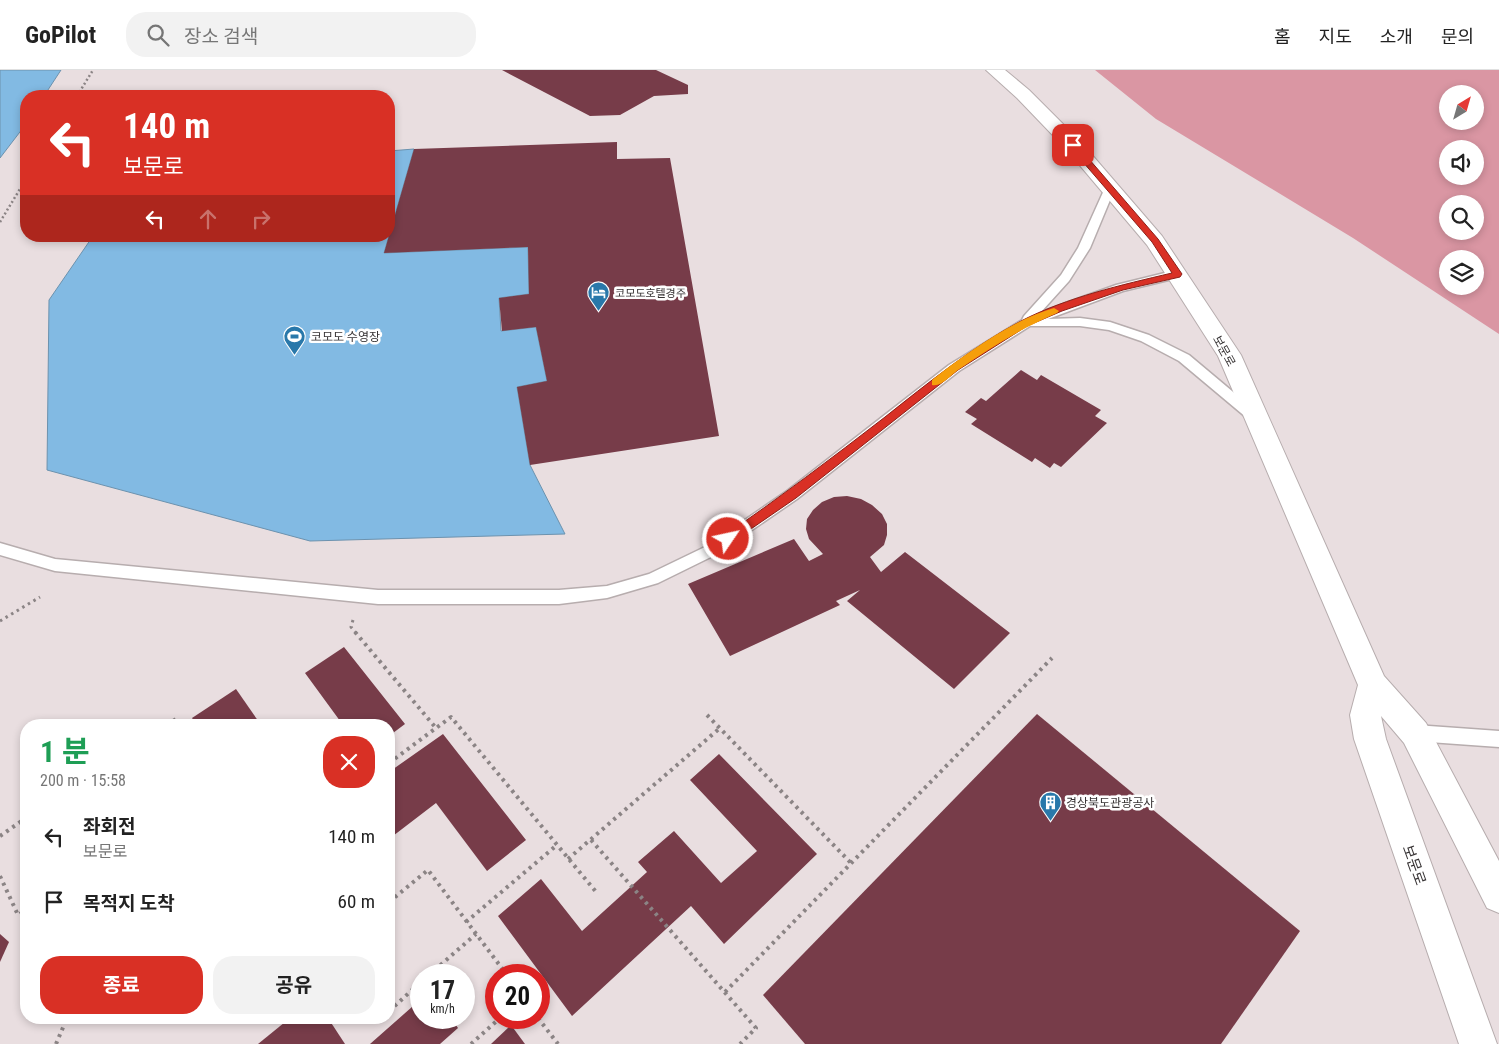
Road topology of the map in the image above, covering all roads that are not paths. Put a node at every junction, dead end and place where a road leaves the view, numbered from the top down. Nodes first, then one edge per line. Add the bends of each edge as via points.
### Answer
1 (995, 70) edge
2 (1110, 188) junction
3 (1177, 274) junction
4 (1024, 324) junction
5 (1256, 418) junction
6 (0, 549) edge
7 (1373, 685) junction
8 (1416, 733) junction
9 (1499, 739) edge
10 (1499, 896) edge
11 (1478, 1044) edge

1 - 2 street, 보문로 via 1073,145
2 - 3 street, 보문로 via 1155,241
2 - 4 lane via 1084,248 1065,278
3 - 4 lane via 1120,288
3 - 5 street, 보문로 via 1228,355
4 - 5 lane via 1080,322 1110,326 1145,338 1184,358
4 - 6 lane via 954,368 792,495 712,550 653,579 607,592 559,597 378,597 55,565
5 - 7 street, 보문로
7 - 8 street, 보문로
7 - 11 street, 보문로 via 1365,715 1370,739
8 - 9 lane
8 - 10 street, 보문로

